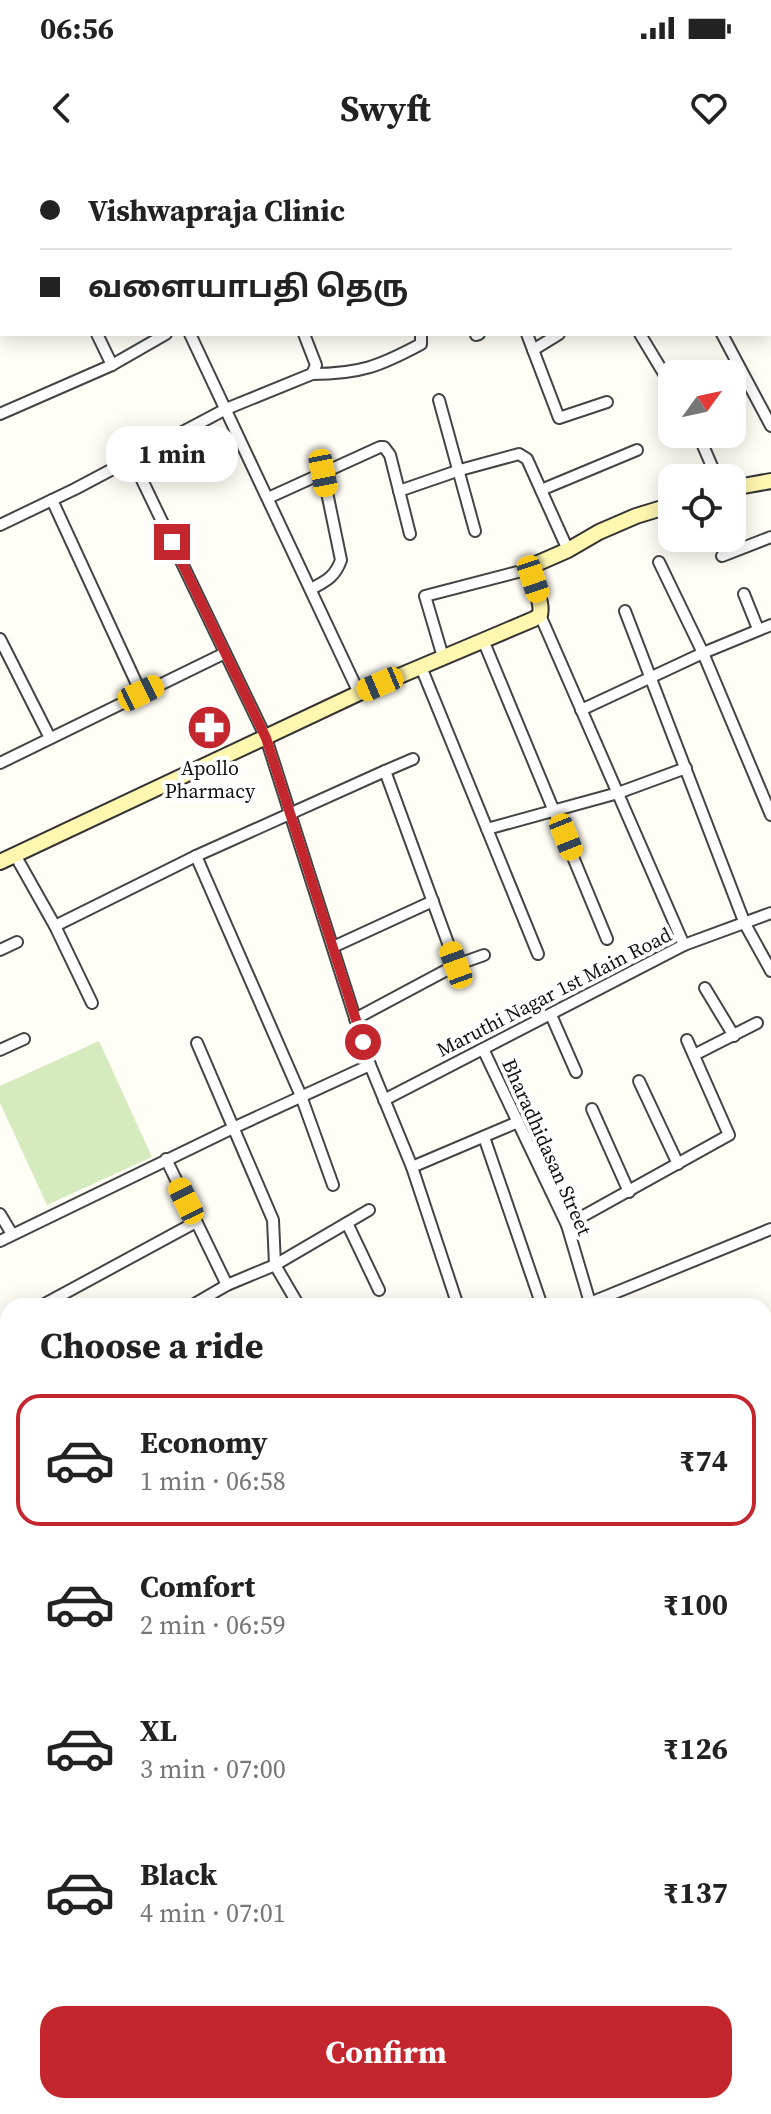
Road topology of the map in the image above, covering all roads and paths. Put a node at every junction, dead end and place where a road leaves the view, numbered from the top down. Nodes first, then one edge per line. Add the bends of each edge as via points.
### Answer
1 (98, 336) edge
2 (163, 336) edge
3 (191, 336) edge
4 (305, 336) edge
5 (421, 336) edge
6 (528, 336) edge
7 (556, 336) edge
8 (641, 336) edge
9 (723, 336) edge
10 (533, 350) junction
11 (658, 364) edge
12 (112, 365) junction
13 (312, 374) junction
14 (439, 400) dead end
15 (607, 402) dead end
16 (226, 409) junction
17 (0, 414) edge
18 (771, 426) edge
19 (637, 450) dead end
20 (132, 459) junction
21 (460, 470) junction
22 (323, 473) junction
23 (771, 481) edge
24 (746, 485) edge
25 (541, 490) junction
26 (399, 491) junction
27 (268, 498) junction
28 (52, 500) junction
29 (658, 510) edge
30 (0, 525) edge
31 (475, 531) dead end
32 (410, 534) dead end
33 (771, 537) edge
34 (568, 550) junction
35 (722, 556) dead end
36 (659, 562) dead end
37 (533, 568) junction
38 (311, 589) junction
39 (744, 594) dead end
40 (625, 611) dead end
41 (540, 615) junction
42 (771, 625) edge
43 (758, 629) junction
44 (0, 639) edge
45 (483, 640) junction
46 (225, 653) junction
47 (703, 653) junction
48 (443, 657) junction
49 (421, 667) junction
50 (650, 678) junction
51 (141, 693) junction
52 (359, 693) junction
53 (581, 710) junction
54 (50, 738) junction
55 (266, 738) junction
56 (413, 759) dead end
57 (0, 763) edge
58 (686, 768) junction
59 (385, 771) junction
60 (771, 779) edge
61 (759, 784) junction
62 (618, 793) junction
63 (555, 811) junction
64 (291, 813) junction
65 (771, 815) edge
66 (487, 829) junction
67 (15, 855) junction
68 (196, 856) junction
69 (0, 862) edge
70 (433, 901) junction
71 (771, 913) edge
72 (745, 924) junction
73 (55, 926) junction
74 (607, 939) dead end
75 (17, 942) dead end
76 (684, 945) junction
77 (333, 947) junction
78 (0, 950) edge
79 (538, 954) dead end
80 (484, 955) dead end
81 (456, 965) junction
82 (771, 971) edge
83 (705, 988) dead end
84 (92, 1003) dead end
85 (551, 1015) junction
86 (355, 1019) junction
87 (757, 1023) dead end
88 (734, 1036) junction
89 (24, 1039) dead end
90 (687, 1040) dead end
91 (197, 1043) dead end
92 (483, 1049) junction
93 (0, 1050) edge
94 (694, 1055) junction
95 (370, 1065) junction
96 (576, 1072) dead end
97 (639, 1081) dead end
98 (301, 1096) junction
99 (384, 1100) junction
100 (592, 1109) dead end
101 (518, 1122) junction
102 (233, 1128) junction
103 (484, 1137) junction
104 (166, 1159) junction
105 (678, 1164) junction
106 (412, 1167) junction
107 (333, 1185) dead end
108 (629, 1192) junction
109 (369, 1210) dead end
110 (0, 1214) edge
111 (196, 1222) junction
112 (347, 1223) junction
113 (567, 1225) junction
114 (771, 1229) edge
115 (12, 1234) junction
116 (0, 1241) edge
117 (275, 1265) junction
118 (227, 1285) junction
119 (379, 1290) dead end
120 (56, 1298) edge
121 (205, 1298) edge
122 (294, 1298) edge
123 (455, 1298) edge
124 (539, 1298) edge
125 (589, 1298) edge
126 (608, 1298) edge

1 - 12 street
2 - 12 street
3 - 16 street
4 - 13 street via 316,365
5 - 13 street via 421,344 384,364
6 - 10 street
7 - 10 street
8 - 11 street
9 - 18 street
10 - 15 street via 559,418
12 - 17 street
13 - 16 street
14 - 21 street
16 - 20 street
16 - 27 street
19 - 25 street
20 - 28 street
20 - 46 street
21 - 25 street via 519,454 527,459
21 - 26 street
21 - 31 street
22 - 26 street via 384,447
22 - 27 street
22 - 38 street via 341,560 331,578
23 - 24 street
25 - 34 street
26 - 32 street
27 - 38 street
28 - 30 street
28 - 51 street
29 - 34 street
33 - 35 street
34 - 37 street
36 - 47 street
37 - 41 street
37 - 48 street via 425,596
38 - 52 street
39 - 43 street
40 - 50 street
41 - 45 street
41 - 53 street
42 - 43 street
43 - 47 street
44 - 54 street
45 - 48 street
45 - 63 street
46 - 51 street
46 - 55 street
47 - 50 street
47 - 61 street
48 - 49 street
49 - 52 street
49 - 66 street
50 - 53 street
50 - 58 street
51 - 54 street
52 - 55 street
53 - 62 street
54 - 57 street
55 - 64 street
55 - 67 street
56 - 59 street
58 - 62 street
58 - 72 street
59 - 64 street
59 - 70 street
60 - 61 street
61 - 65 street
62 - 63 street
62 - 76 street
63 - 66 street
63 - 74 street
64 - 68 street
64 - 77 street
66 - 79 street
67 - 69 street
67 - 73 street
68 - 73 street
68 - 98 street
70 - 77 street
70 - 81 street
71 - 72 street, Maruthi Nagar 1st Main Road
72 - 76 street, Maruthi Nagar 1st Main Road
72 - 82 street
73 - 84 street
75 - 78 street
76 - 85 street, Maruthi Nagar 1st Main Road
77 - 86 street
80 - 81 street
81 - 86 street
83 - 88 street
85 - 92 street, Maruthi Nagar 1st Main Road
85 - 96 street
86 - 95 street
87 - 88 street
88 - 94 street
89 - 93 street
90 - 94 street
91 - 102 street
92 - 99 street, Maruthi Nagar 1st Main Road
92 - 101 street, Bharadhidasan Street
94 - 105 street via 729,1135
95 - 98 street
95 - 99 street
97 - 105 street
98 - 102 street
98 - 107 street
99 - 106 street
100 - 108 street
101 - 103 street
101 - 113 street, Bharadhidasan Street
102 - 104 street
102 - 117 street via 273,1220
103 - 106 street
103 - 124 street
104 - 111 street
104 - 115 street
105 - 108 street
106 - 123 street
108 - 113 street
109 - 112 street
110 - 115 street
111 - 118 street
111 - 120 street
112 - 117 street
112 - 119 street
113 - 125 street, Bharadhidasan Street
114 - 126 street
115 - 116 street
117 - 118 street
117 - 122 street
118 - 121 street

